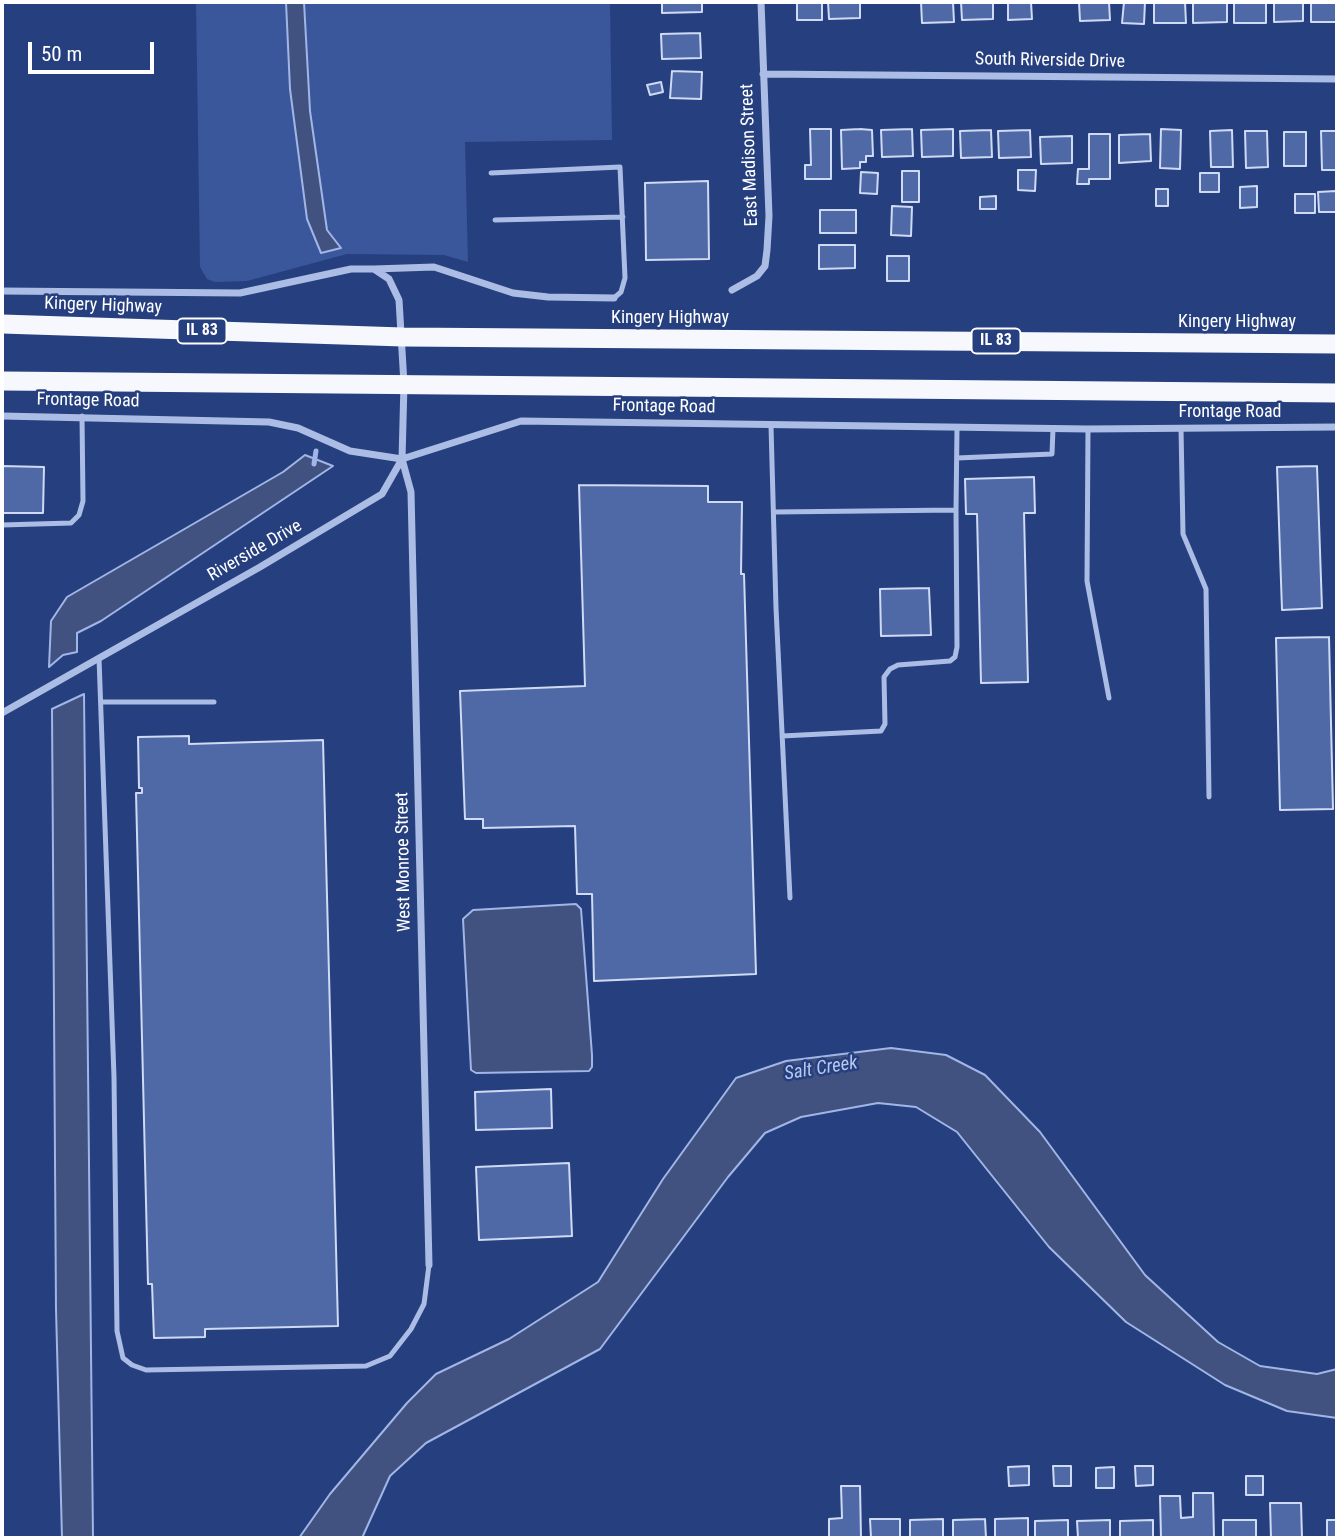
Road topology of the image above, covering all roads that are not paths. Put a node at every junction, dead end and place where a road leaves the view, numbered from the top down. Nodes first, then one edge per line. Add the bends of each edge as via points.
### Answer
1 (761, 2) edge
2 (763, 74) junction
3 (1337, 79) edge
4 (491, 173) dead end
5 (623, 217) junction
6 (495, 220) dead end
7 (374, 269) junction
8 (732, 290) dead end
9 (2, 292) edge
10 (614, 298) joint
11 (2, 324) edge
12 (402, 337) junction
13 (1337, 344) edge
14 (2, 381) edge
15 (404, 384) junction
16 (1337, 393) edge
17 (2, 416) edge
18 (82, 416) junction
19 (771, 426) junction
20 (1337, 427) edge
21 (957, 428) junction
22 (1181, 428) junction
23 (1053, 429) junction
24 (1088, 429) junction
25 (957, 458) junction
26 (402, 459) junction
27 (956, 509) junction
28 (774, 512) junction
29 (2, 525) edge
30 (99, 658) junction
31 (1109, 698) dead end
32 (101, 702) junction
33 (214, 702) dead end
34 (2, 713) edge
35 (782, 736) junction
36 (1209, 797) dead end
37 (790, 898) dead end
38 (429, 1265) joint

1 - 2 street, East Madison Street
2 - 3 street, South Riverside Drive
2 - 8 street, East Madison Street via 769,216 765,266
4 - 5 lane via 620,167
5 - 6 lane
5 - 10 lane via 625,278
7 - 9 street via 351,268 240,293
7 - 10 street via 434,267 513,293
7 - 12 street via 389,279 399,300
11 - 12 highway, Kingery Highway / IL 83
12 - 13 highway, Kingery Highway / IL 83
12 - 15 street, Riverside Drive
14 - 15 highway
15 - 16 highway
15 - 26 street, Riverside Drive
17 - 18 street, Frontage Road
18 - 26 street, Frontage Road via 269,422 298,428 350,451
18 - 29 lane via 83,501 79,516 71,523
19 - 21 street, Frontage Road
19 - 26 street, Frontage Road via 521,421
19 - 28 lane
20 - 22 street, Frontage Road
21 - 23 street, Frontage Road
21 - 25 lane
22 - 24 street, Frontage Road
22 - 36 lane via 1183,534 1206,589
23 - 24 street, Frontage Road
23 - 25 lane via 1052,454
24 - 31 lane via 1087,581
25 - 27 lane
26 - 30 street, Riverside Drive via 382,494
26 - 38 street, West Monroe Street via 411,492
27 - 28 lane
27 - 35 lane via 955,657 890,669 884,677 885,724 881,732
28 - 35 lane
30 - 32 lane
30 - 34 street, Riverside Drive
32 - 33 lane
32 - 38 lane via 117,1331 123,1357 146,1370 366,1366 390,1356 411,1329 424,1304
35 - 37 lane

